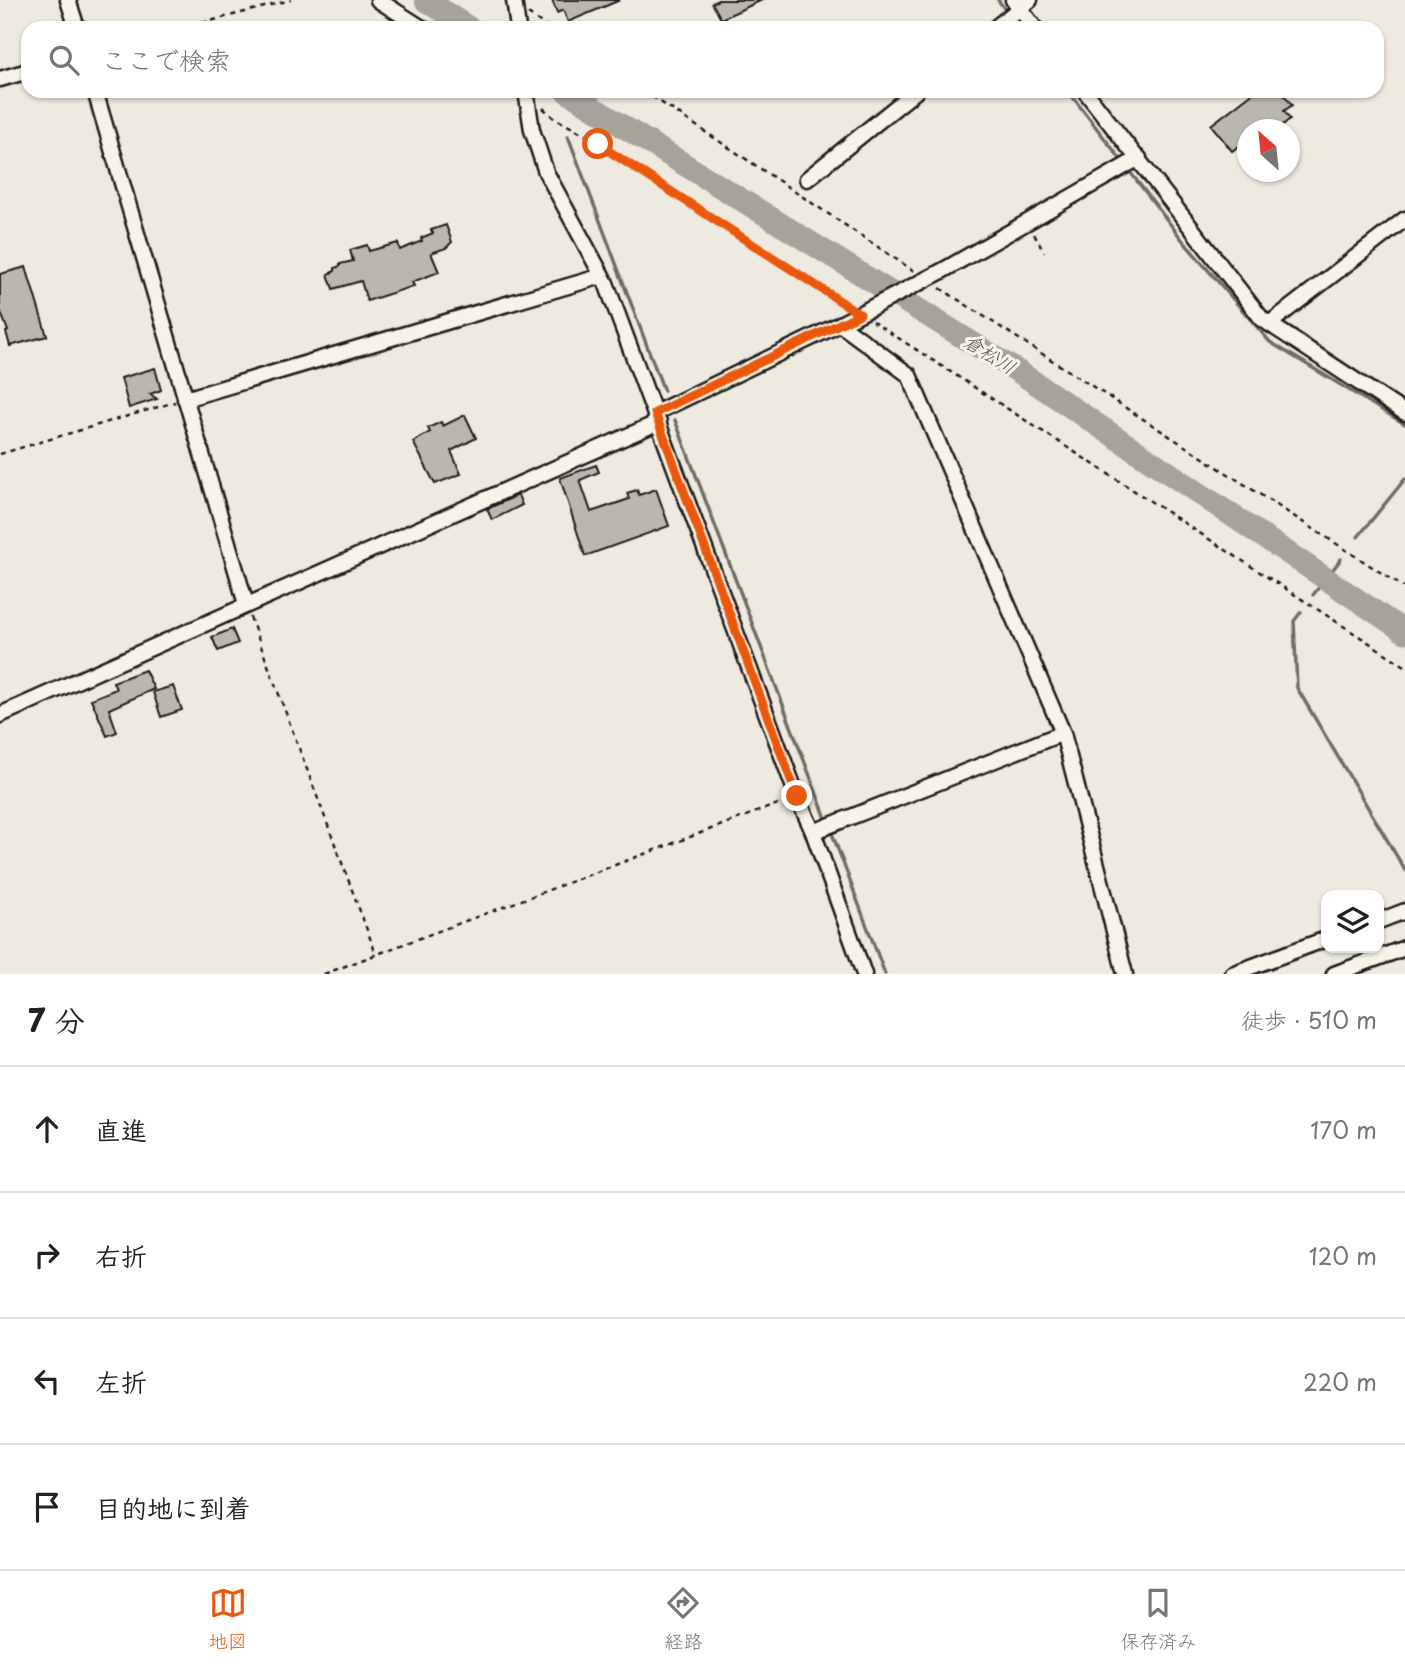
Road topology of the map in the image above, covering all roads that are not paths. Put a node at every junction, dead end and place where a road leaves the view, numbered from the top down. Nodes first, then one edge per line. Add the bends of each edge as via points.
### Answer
1 (68, 0) edge
2 (378, 0) edge
3 (515, 3) edge
4 (1021, 3) edge
5 (75, 21) edge
6 (411, 21) edge
7 (517, 21) edge
8 (1002, 21) edge
9 (1031, 21) edge
10 (21, 73) edge
11 (0, 79) edge
12 (97, 98) edge
13 (525, 98) edge
14 (907, 98) edge
15 (1090, 98) edge
16 (1135, 160) junction
17 (807, 179) dead end
18 (1405, 219) edge
19 (602, 276) junction
20 (840, 324) junction
21 (1269, 324) junction
22 (185, 399) junction
23 (1405, 413) edge
24 (657, 418) junction
25 (246, 604) junction
26 (0, 715) edge
27 (1063, 733) junction
28 (817, 830) junction
29 (1405, 911) edge
30 (1384, 918) edge
31 (1321, 941) edge
32 (1405, 948) edge
33 (864, 974) edge
34 (1125, 974) edge
35 (1232, 974) edge
36 (1334, 974) edge

1 - 5 street
2 - 6 street
3 - 7 street
4 - 8 street
4 - 9 street
10 - 11 street
12 - 22 street
13 - 19 street via 546,172
14 - 17 street
15 - 16 street
16 - 20 street
16 - 21 street
18 - 21 street
19 - 22 street
19 - 24 street
20 - 24 street
20 - 27 street via 909,375
21 - 23 street
22 - 25 street
24 - 25 street
24 - 28 street via 797,796
25 - 26 street
27 - 28 street
27 - 34 street
28 - 33 street
29 - 30 street
31 - 35 street
32 - 36 street

